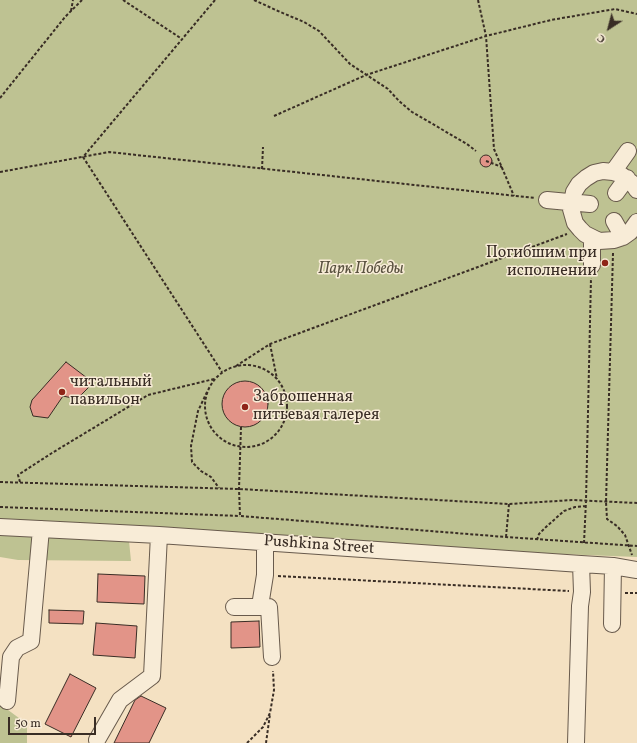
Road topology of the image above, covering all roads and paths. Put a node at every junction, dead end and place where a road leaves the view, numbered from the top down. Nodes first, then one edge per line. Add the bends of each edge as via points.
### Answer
1 (73, 0) edge
2 (82, 0) edge
3 (123, 0) edge
4 (215, 0) edge
5 (254, 0) edge
6 (478, 0) edge
7 (71, 12) junction
8 (637, 14) edge
9 (486, 36) junction
10 (182, 39) junction
11 (366, 75) junction
12 (0, 98) edge
13 (274, 116) dead end
14 (263, 147) dead end
15 (476, 151) dead end
16 (628, 151) dead end
17 (83, 157) junction
18 (486, 161) dead end
19 (502, 167) junction
20 (262, 169) junction
21 (0, 172) edge
22 (626, 180) edge
23 (616, 193) dead end
24 (514, 196) junction
25 (546, 200) joint
26 (571, 202) junction
27 (590, 204) dead end
28 (614, 221) dead end
29 (637, 222) edge
30 (586, 234) junction
31 (618, 239) junction
32 (592, 265) joint
33 (270, 344) junction
34 (236, 366) junction
35 (222, 372) junction
36 (215, 379) junction
37 (277, 379) junction
38 (209, 388) junction
39 (241, 427) dead end
40 (240, 447) junction
41 (0, 482) edge
42 (20, 482) junction
43 (219, 488) junction
44 (239, 489) junction
45 (586, 501) junction
46 (606, 502) junction
47 (637, 503) edge
48 (509, 504) junction
49 (0, 506) edge
50 (586, 506) junction
51 (240, 516) junction
52 (0, 527) edge
53 (41, 529) junction
54 (159, 535) junction
55 (506, 537) junction
56 (537, 540) junction
57 (265, 543) junction
58 (584, 543) junction
59 (629, 546) junction
60 (637, 546) edge
61 (581, 564) junction
62 (613, 566) junction
63 (637, 570) edge
64 (265, 575) junction
65 (582, 592) junction
66 (613, 592) junction
67 (637, 593) edge
68 (260, 606) junction
69 (234, 607) dead end
70 (612, 624) dead end
71 (272, 658) joint
72 (7, 701) dead end
73 (270, 713) junction
74 (97, 740) dead end
75 (247, 743) edge
76 (266, 743) edge
77 (576, 743) edge

1 - 7 path
2 - 7 path
3 - 10 path
4 - 10 path
5 - 11 path via 319,31 350,64
6 - 9 path
7 - 12 path
8 - 9 path via 615,9 551,20
9 - 11 path
9 - 19 path via 494,149
10 - 17 path
11 - 13 path
11 - 15 path via 388,89 412,112
14 - 20 path
16 - 22 street
17 - 20 path via 109,152
17 - 21 path
17 - 35 path
18 - 19 path
19 - 24 path
20 - 24 path
22 - 23 street
22 - 26 street via 603,171 594,173 579,184
24 - 25 path
25 - 26 street
26 - 27 street
26 - 30 street via 572,216
28 - 31 street
29 - 31 street via 630,232
30 - 31 street via 599,241
30 - 32 street
30 - 33 path
31 - 46 path
32 - 45 path
33 - 34 path
33 - 37 path
34 - 35 path
34 - 37 path via 251,365 265,370
35 - 36 path
36 - 38 path
36 - 42 path via 148,395 18,475
37 - 40 path via 285,391 288,405 285,420 268,442 254,447
38 - 40 path via 205,406 209,425 222,440
38 - 43 path via 198,411 191,446 192,462 211,477
39 - 40 path
40 - 44 path
41 - 42 path
42 - 43 path
43 - 44 path
44 - 48 path
44 - 51 path
45 - 46 path
45 - 48 path
45 - 50 path
46 - 47 path
46 - 59 path via 607,519 625,535
48 - 55 path
49 - 51 path
50 - 56 path via 564,511 539,534
50 - 58 path
51 - 55 path
52 - 53 street, Pushkina Street
53 - 54 street, Pushkina Street
53 - 72 street via 31,641 17,648 11,657
54 - 57 street, Pushkina Street
54 - 74 street via 152,676 120,700
55 - 56 path
56 - 58 path
57 - 61 street, Pushkina Street
57 - 64 street
58 - 59 path
59 - 60 path
61 - 62 street, Pushkina Street
61 - 65 street
62 - 63 street, Pushkina Street
62 - 66 street
64 - 65 path
64 - 68 street
65 - 77 street
66 - 67 path
66 - 70 street
68 - 69 street
68 - 71 street via 269,607
71 - 73 path via 274,690
73 - 75 path via 263,727
73 - 76 path

